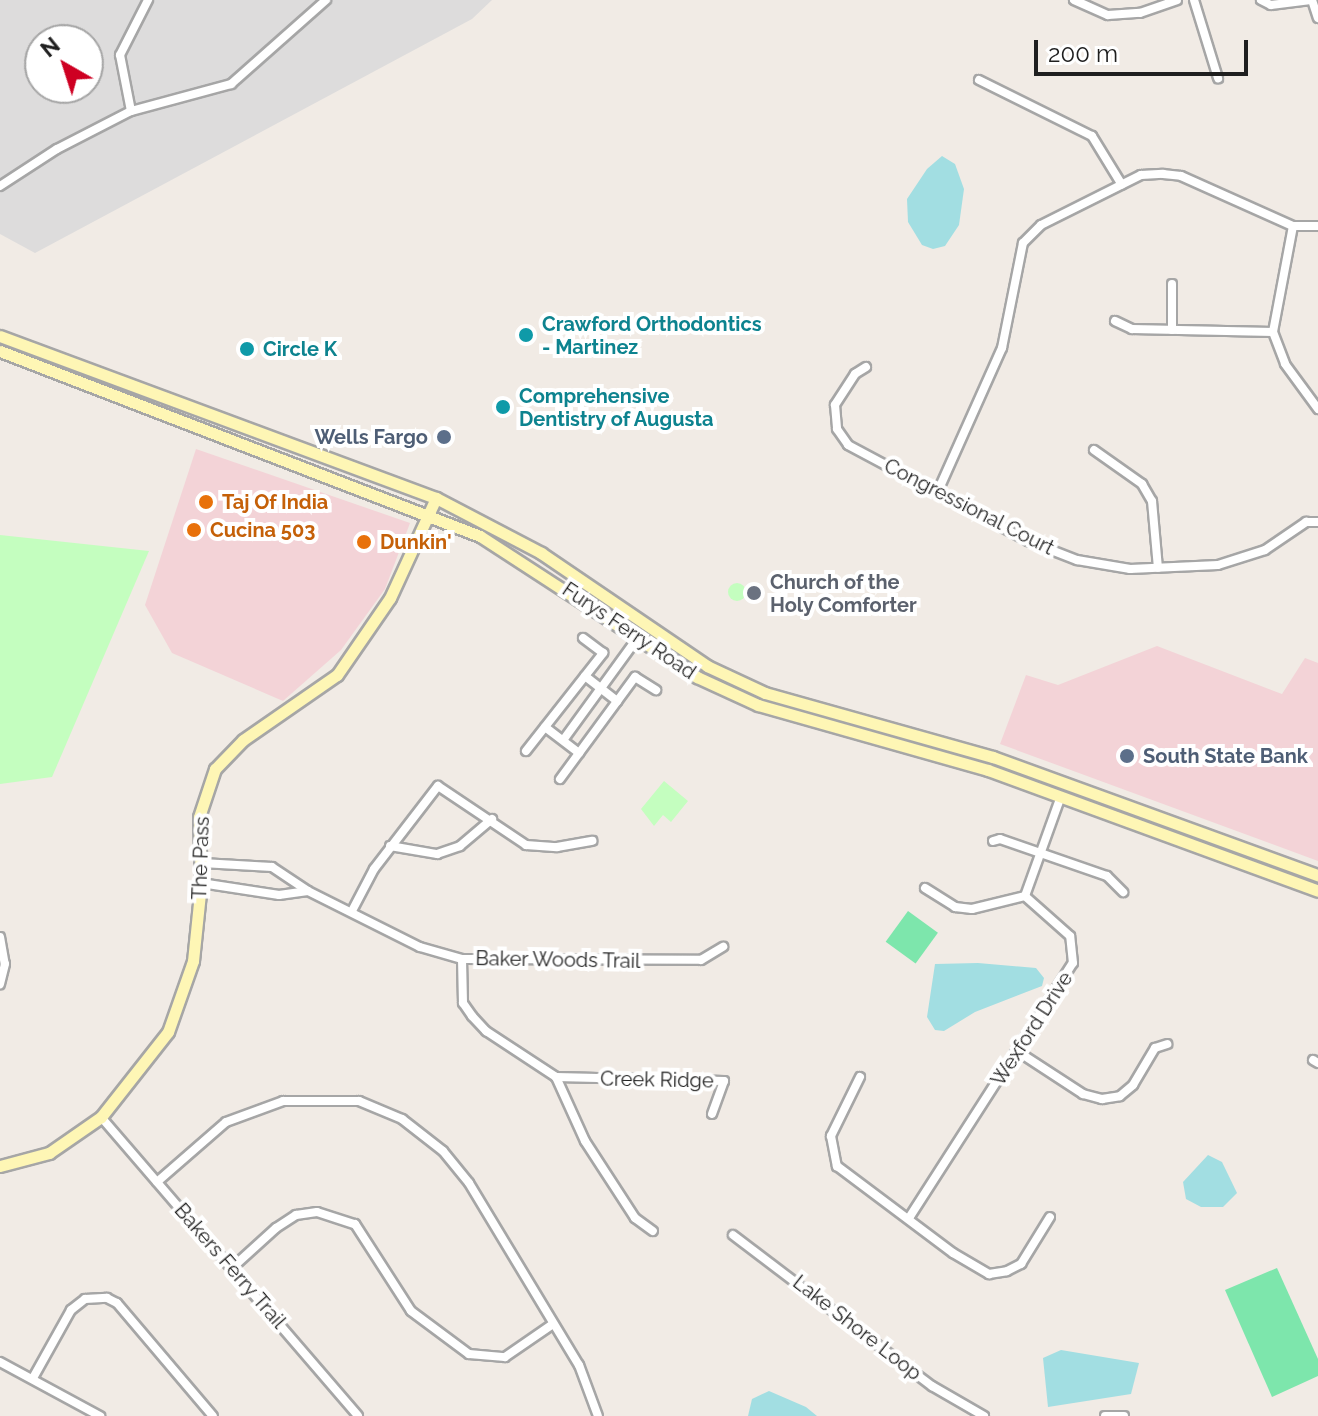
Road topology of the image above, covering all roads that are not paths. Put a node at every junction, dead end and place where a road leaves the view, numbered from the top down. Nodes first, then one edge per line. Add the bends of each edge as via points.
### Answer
1 (148, 0) edge
2 (326, 0) edge
3 (1074, 0) edge
4 (1177, 0) edge
5 (1194, 0) edge
6 (1261, 0) edge
7 (1311, 0) edge
8 (1318, 18) edge
9 (1218, 78) dead end
10 (979, 80) dead end
11 (131, 111) junction
12 (1122, 185) junction
13 (0, 186) edge
14 (1293, 226) junction
15 (1318, 226) edge
16 (1172, 284) dead end
17 (1115, 321) dead end
18 (1172, 330) junction
19 (1273, 332) junction
20 (0, 336) edge
21 (0, 351) edge
22 (866, 367) dead end
23 (1318, 409) edge
24 (208, 412) junction
25 (203, 425) junction
26 (1094, 450) dead end
27 (938, 491) junction
28 (436, 498) junction
29 (406, 504) junction
30 (427, 512) junction
31 (447, 521) junction
32 (1318, 522) edge
33 (419, 535) junction
34 (1158, 568) junction
35 (583, 638) dead end
36 (636, 640) junction
37 (585, 676) junction
38 (600, 688) junction
39 (656, 690) dead end
40 (617, 701) junction
41 (545, 727) junction
42 (564, 739) junction
43 (526, 751) dead end
44 (579, 753) junction
45 (560, 779) dead end
46 (1061, 796) junction
47 (492, 819) junction
48 (592, 841) dead end
49 (993, 841) dead end
50 (390, 846) junction
51 (1037, 852) junction
52 (202, 863) junction
53 (1318, 875) edge
54 (201, 883) junction
55 (925, 888) dead end
56 (308, 891) junction
57 (1318, 891) edge
58 (1123, 892) dead end
59 (1025, 896) junction
60 (353, 909) junction
61 (0, 937) edge
62 (723, 947) dead end
63 (462, 959) junction
64 (0, 984) edge
65 (1167, 1044) dead end
66 (1017, 1051) junction
67 (556, 1077) junction
68 (860, 1077) dead end
69 (712, 1114) dead end
70 (101, 1117) junction
71 (0, 1166) edge
72 (157, 1182) junction
73 (1050, 1217) dead end
74 (909, 1218) junction
75 (653, 1231) dead end
76 (733, 1235) dead end
77 (233, 1267) junction
78 (553, 1324) junction
79 (0, 1362) edge
80 (33, 1378) junction
81 (100, 1416) edge
82 (213, 1416) edge
83 (358, 1416) edge
84 (598, 1416) edge
85 (984, 1416) edge
86 (1105, 1416) edge
87 (1124, 1416) edge

1 - 11 street via 120,55
2 - 11 street via 231,84
3 - 4 street via 1108,15 1140,13
5 - 9 street
6 - 7 street via 1288,5
7 - 8 street
10 - 12 street via 1092,136
11 - 13 street
12 - 14 street via 1141,175 1181,176
12 - 27 street via 1041,225 1023,243 1002,348
14 - 15 street
14 - 19 street
16 - 18 street
17 - 18 street via 1132,329
18 - 19 street
19 - 23 street via 1285,364
20 - 24 main road, Furys Ferry Road
21 - 25 main road, Furys Ferry Road
22 - 27 street, Congressional Court via 855,374 835,405 837,429 848,445
24 - 25 main road
24 - 28 main road, Furys Ferry Road
25 - 29 main road, Furys Ferry Road
26 - 34 street via 1142,484 1152,501
27 - 34 street, Congressional Court via 1028,541 1077,560
28 - 30 main road, The Pass
28 - 53 main road, Furys Ferry Road via 541,553 720,674 831,713 993,757
29 - 30 main road, Furys Ferry Road
29 - 33 main road
30 - 31 main road, Furys Ferry Road
30 - 33 main road, The Pass
31 - 33 main road
31 - 36 main road, Furys Ferry Road via 530,563
32 - 34 street, Congressional Court via 1306,522 1265,550 1218,565
33 - 52 main road, The Pass via 390,598 337,675 243,740 215,769 199,817
35 - 37 street via 603,653
36 - 38 street
36 - 46 main road, Furys Ferry Road via 711,685 758,705
37 - 38 street
37 - 41 street
38 - 40 street
38 - 42 street
39 - 40 street via 635,677
40 - 44 street
41 - 42 street
41 - 43 street
42 - 44 street
44 - 45 street
46 - 51 street
46 - 57 main road, Furys Ferry Road
47 - 48 street via 526,845
47 - 50 street via 460,846 437,854
47 - 50 street via 438,786
49 - 51 street
50 - 60 street
51 - 58 street via 1107,876
51 - 59 street
52 - 54 main road, The Pass
52 - 56 street, Baker Woods Trail via 272,867
54 - 56 street, Baker Woods Trail via 279,895
54 - 70 main road, The Pass via 193,961 168,1032
55 - 59 street via 955,907 972,909
56 - 60 street, Baker Woods Trail
59 - 66 street, Wexford Drive via 1070,936 1076,953 1066,980
60 - 63 street, Baker Woods Trail via 420,947
61 - 64 street via 5,964
62 - 63 street, Baker Woods Trail via 701,960
63 - 67 street via 463,1003 472,1016
65 - 66 street via 1155,1048 1133,1085 1120,1096 1102,1099 1083,1094
66 - 74 street, Wexford Drive
67 - 69 street, Creek Ridge via 724,1081
67 - 75 street via 585,1141 635,1218
68 - 74 street via 831,1136 837,1166
70 - 71 main road, The Pass via 49,1153
70 - 72 street, Bakers Ferry Trail
72 - 77 street, Bakers Ferry Trail
72 - 78 street via 198,1142 248,1112 315,1098 359,1101 402,1119 443,1151 469,1183
73 - 74 street via 1021,1264 989,1274
76 - 85 street, Lake Shore Loop via 949,1399
77 - 78 street via 276,1228 296,1215 317,1212 355,1224 411,1311 426,1328 469,1354 505,1357
77 - 83 street, Bakers Ferry Trail
78 - 84 street via 579,1365
79 - 80 street
80 - 81 street
80 - 82 street via 71,1310 85,1299 107,1298 117,1303
86 - 87 street

